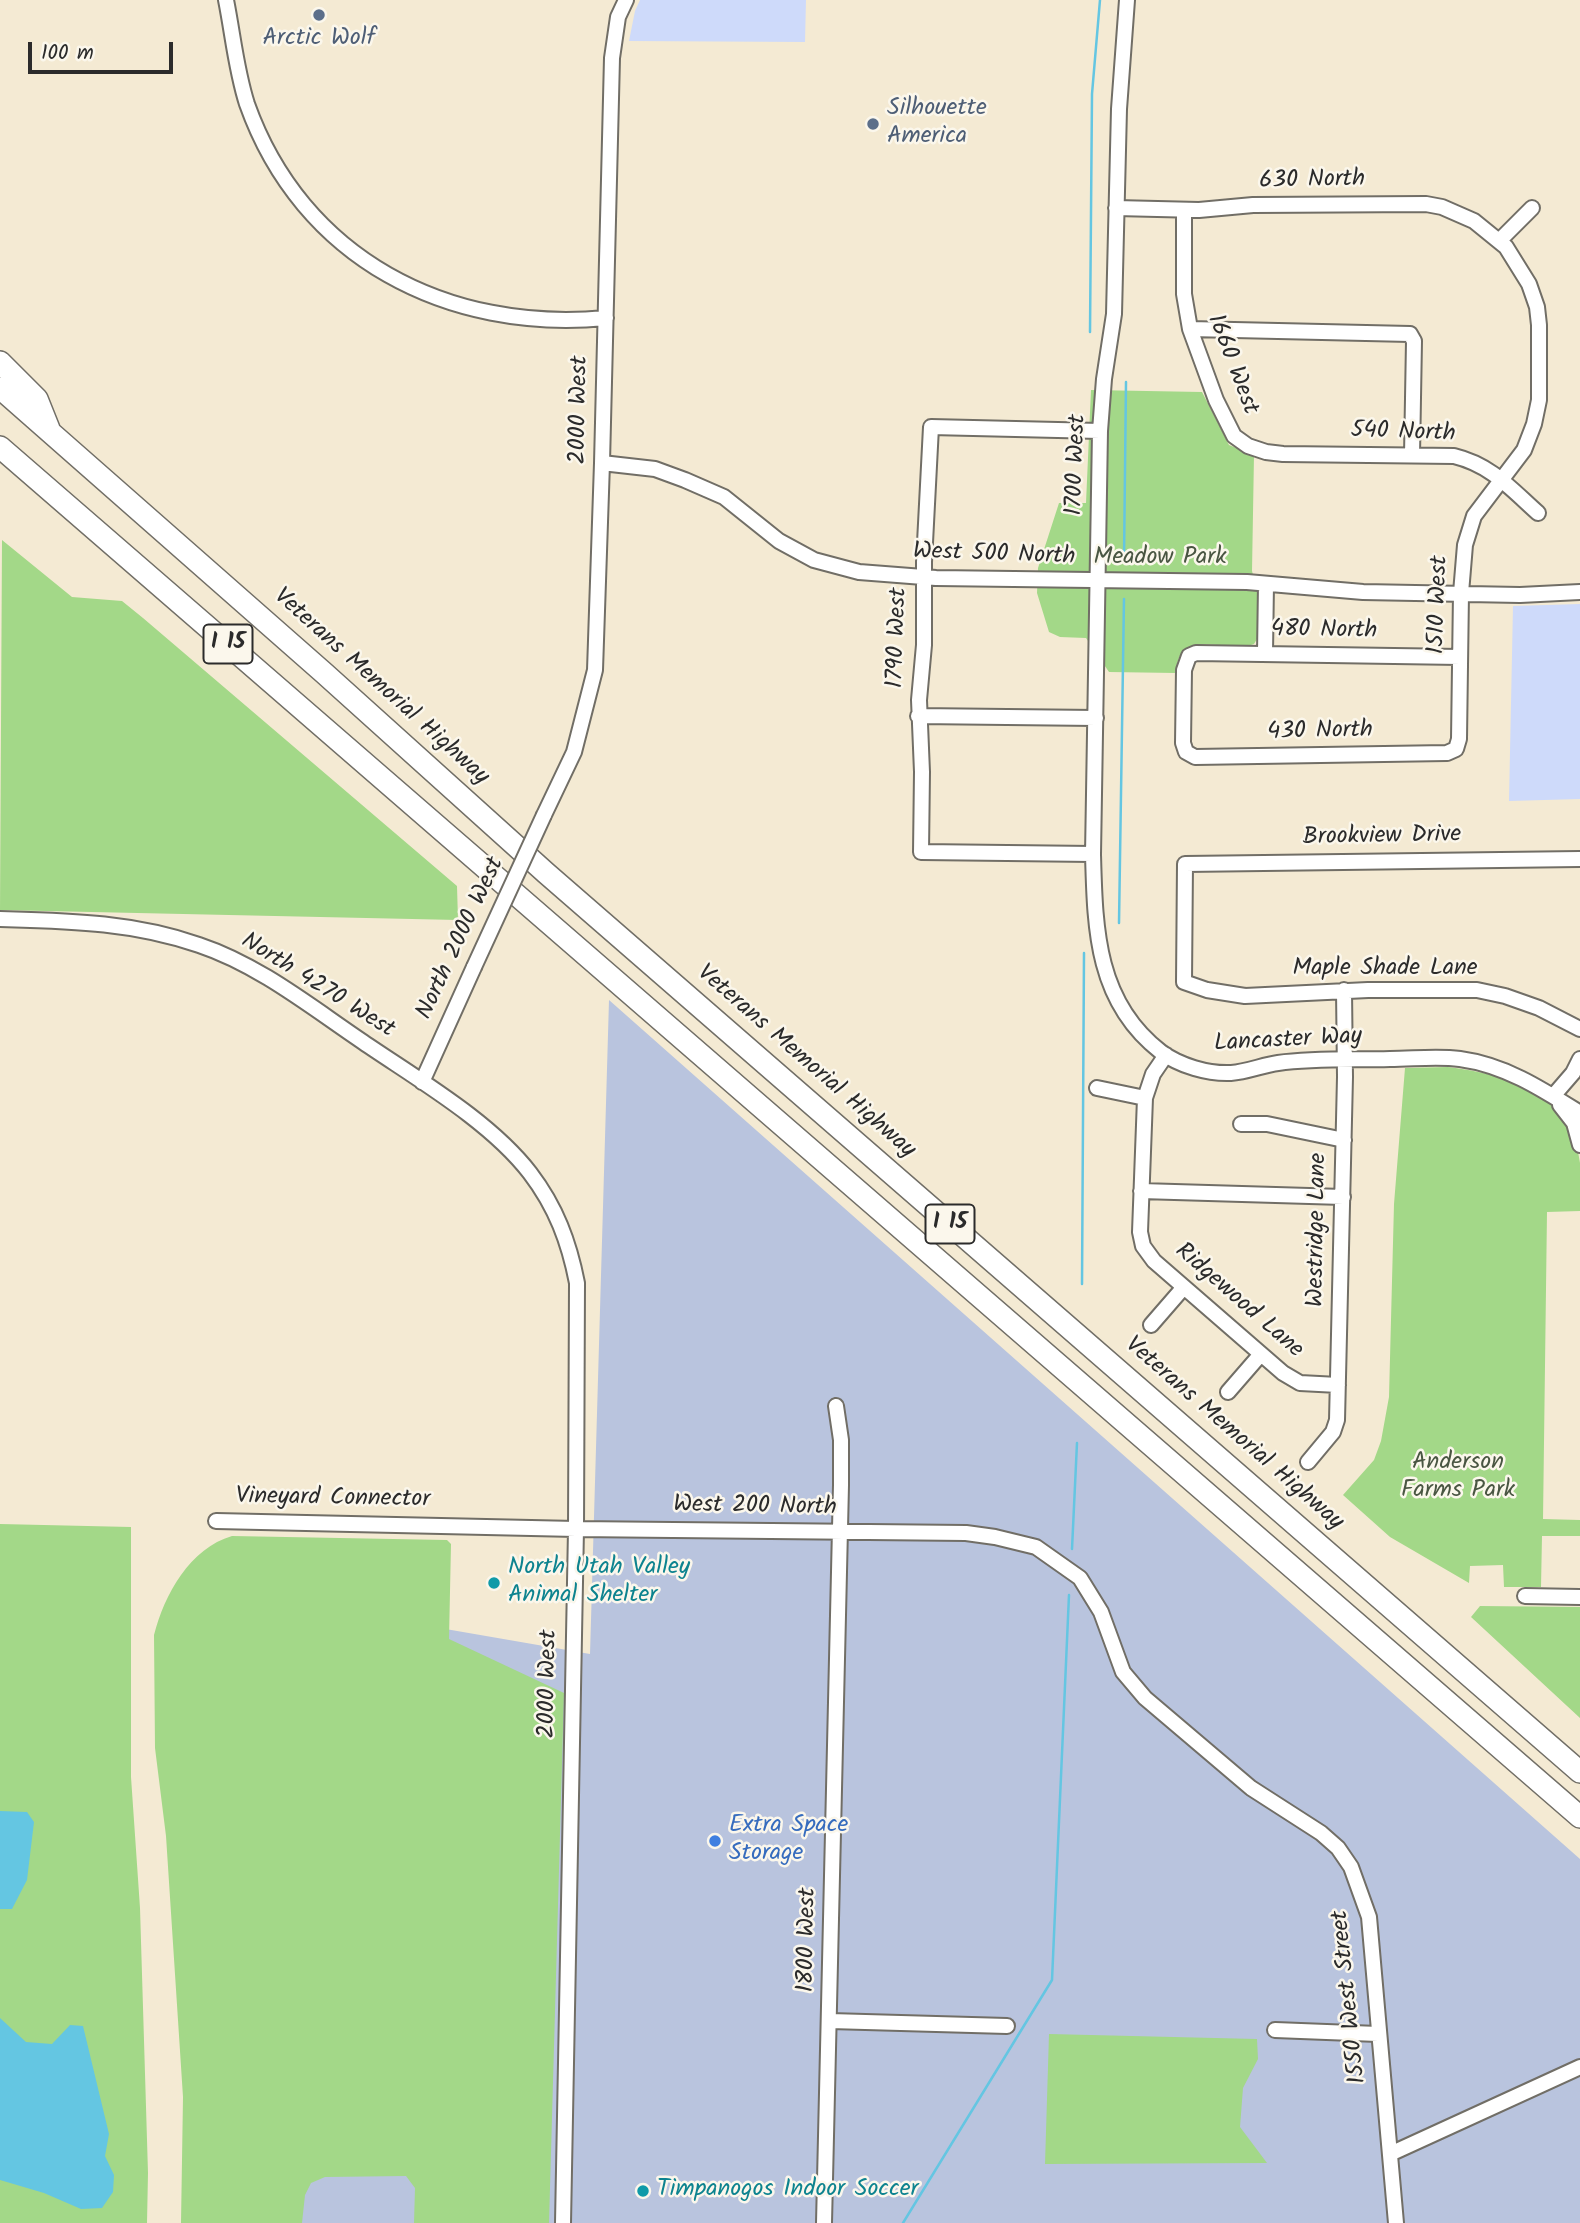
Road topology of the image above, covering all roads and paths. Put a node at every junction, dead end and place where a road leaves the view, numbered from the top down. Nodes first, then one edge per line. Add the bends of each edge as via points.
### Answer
1 (226, 0) edge
2 (626, 0) edge
3 (1127, 0) edge
4 (1116, 208) junction
5 (1532, 208) dead end
6 (1184, 210) junction
7 (1500, 240) junction
8 (606, 318) junction
9 (1190, 329) junction
10 (0, 362) edge
11 (0, 388) edge
12 (50, 431) junction
13 (1100, 431) junction
14 (1248, 446) joint
15 (0, 447) edge
16 (1412, 455) junction
17 (0, 458) edge
18 (603, 463) junction
19 (23, 468) junction
20 (1500, 480) junction
21 (1538, 513) dead end
22 (924, 577) junction
23 (1098, 581) junction
24 (1266, 584) junction
25 (1580, 592) edge
26 (1461, 593) junction
27 (1265, 653) junction
28 (1460, 657) junction
29 (918, 716) junction
30 (1096, 718) junction
31 (1456, 749) joint
32 (1186, 752) joint
33 (544, 815) joint
34 (1093, 854) junction
35 (1580, 859) edge
36 (0, 919) edge
37 (1098, 931) joint
38 (1184, 982) joint
39 (1344, 990) junction
40 (1580, 1029) edge
41 (1166, 1055) junction
42 (1345, 1059) junction
43 (1580, 1059) edge
44 (422, 1082) junction
45 (1097, 1088) dead end
46 (1554, 1095) junction
47 (1145, 1098) junction
48 (1580, 1113) edge
49 (1241, 1124) dead end
50 (1344, 1140) junction
51 (1580, 1145) edge
52 (1141, 1191) junction
53 (1343, 1197) junction
54 (1184, 1287) junction
55 (1151, 1325) dead end
56 (1261, 1354) junction
57 (1338, 1385) junction
58 (1228, 1392) dead end
59 (836, 1406) dead end
60 (1308, 1462) dead end
61 (216, 1521) dead end
62 (448, 1525) joint
63 (576, 1529) junction
64 (840, 1532) junction
65 (1056, 1561) joint
66 (1525, 1595) dead end
67 (1580, 1597) edge
68 (1580, 1772) edge
69 (1580, 1817) edge
70 (830, 2021) junction
71 (1007, 2026) dead end
72 (1276, 2031) dead end
73 (1378, 2034) junction
74 (1580, 2067) edge
75 (1390, 2154) junction
76 (563, 2223) edge
77 (824, 2223) edge
78 (1396, 2223) edge

1 - 8 street via 242,88 267,149 308,210 360,257 415,290 472,310 539,319
2 - 8 street, 2000 West via 618,17 612,58
3 - 4 street, 1700 West
4 - 6 street, 630 North
4 - 13 street, 1700 West via 1114,314
5 - 7 street
6 - 7 street, 630 North via 1426,204 1459,213
6 - 9 street, 1660 West via 1184,294
7 - 20 street, 1510 West via 1518,263 1537,307 1540,380 1524,450
8 - 18 street, 2000 West
9 - 14 street, 1660 West via 1216,400 1234,436
9 - 16 street via 1407,332 1412,336
10 - 12 highway via 37,399
11 - 12 highway, Veterans Memorial Highway / I 15
12 - 68 highway, Veterans Memorial Highway / I 15 via 567,891
13 - 22 street, 1790 West via 930,427
13 - 23 street, 1700 West
14 - 16 street, 540 North via 1283,454
15 - 19 highway, I 15
16 - 20 street, 540 North via 1473,460
17 - 19 highway
18 - 22 street, West 500 North via 655,469 724,497 779,541 814,560 859,572
18 - 33 street, 2000 West via 595,670 574,751
19 - 69 highway, I 15
20 - 21 street, 540 North
20 - 26 street, 1510 West via 1474,516 1465,545
22 - 23 street, West 500 North
22 - 29 street, 1790 West
23 - 24 street, West 500 North
23 - 30 street, 1700 West
24 - 26 street, West 500 North via 1363,592
24 - 27 street
25 - 26 street, West 500 North
26 - 28 street, 1510 West
27 - 28 street, 480 North
27 - 32 street, 480 North via 1189,656 1184,670
28 - 31 street, 1510 West
29 - 30 street
29 - 34 street, 1790 West via 920,852
30 - 34 street, 1700 West
31 - 32 street, 430 North via 1447,753 1262,757 1195,757
33 - 44 street, North 2000 West, bridge
34 - 37 street, 1700 West
35 - 38 street, Brookview Drive via 1185,864
36 - 44 street, North 4270 West via 92,921 200,945 259,972
37 - 41 street, Lancaster Way via 1109,983 1121,1010 1138,1032
38 - 39 street, Maple Shade Lane via 1245,996
39 - 40 street, Maple Shade Lane via 1477,990 1539,1008
39 - 42 street, Westridge Lane
41 - 42 street, Lancaster Way via 1182,1064 1231,1073 1279,1063
41 - 47 street, Ridgewood Lane
42 - 46 street, Lancaster Way via 1464,1060 1513,1073
42 - 50 street, Westridge Lane
43 - 46 street
44 - 63 street, 2000 West via 508,1147 549,1200 570,1251 577,1283
45 - 47 street
46 - 48 street, Lancaster Way
46 - 51 street, Lancaster Way via 1574,1123
47 - 52 street, Ridgewood Lane
49 - 50 street via 1267,1124
50 - 53 street, Westridge Lane
52 - 53 street
52 - 54 street, Ridgewood Lane via 1143,1246
53 - 57 street, Westridge Lane
54 - 55 street
54 - 56 street, Ridgewood Lane
56 - 57 street, Ridgewood Lane via 1291,1379
56 - 58 street
57 - 60 street, Westridge Lane via 1336,1427
59 - 64 street, 1800 West via 841,1440
61 - 62 street, Vineyard Connector
62 - 63 street, West 200 North
63 - 64 street, West 200 North
63 - 76 street, 2000 West
64 - 65 street, West 200 North via 995,1536 1036,1547
64 - 70 street, 1800 West
65 - 73 street, 1550 West Street via 1089,1590 1123,1672 1145,1698 1251,1788 1338,1848 1351,1867 1369,1917
66 - 67 street
70 - 71 street
70 - 77 street, 1800 West
72 - 73 street
73 - 75 street, 1550 West Street
74 - 75 street
75 - 78 street, 1550 West Street

